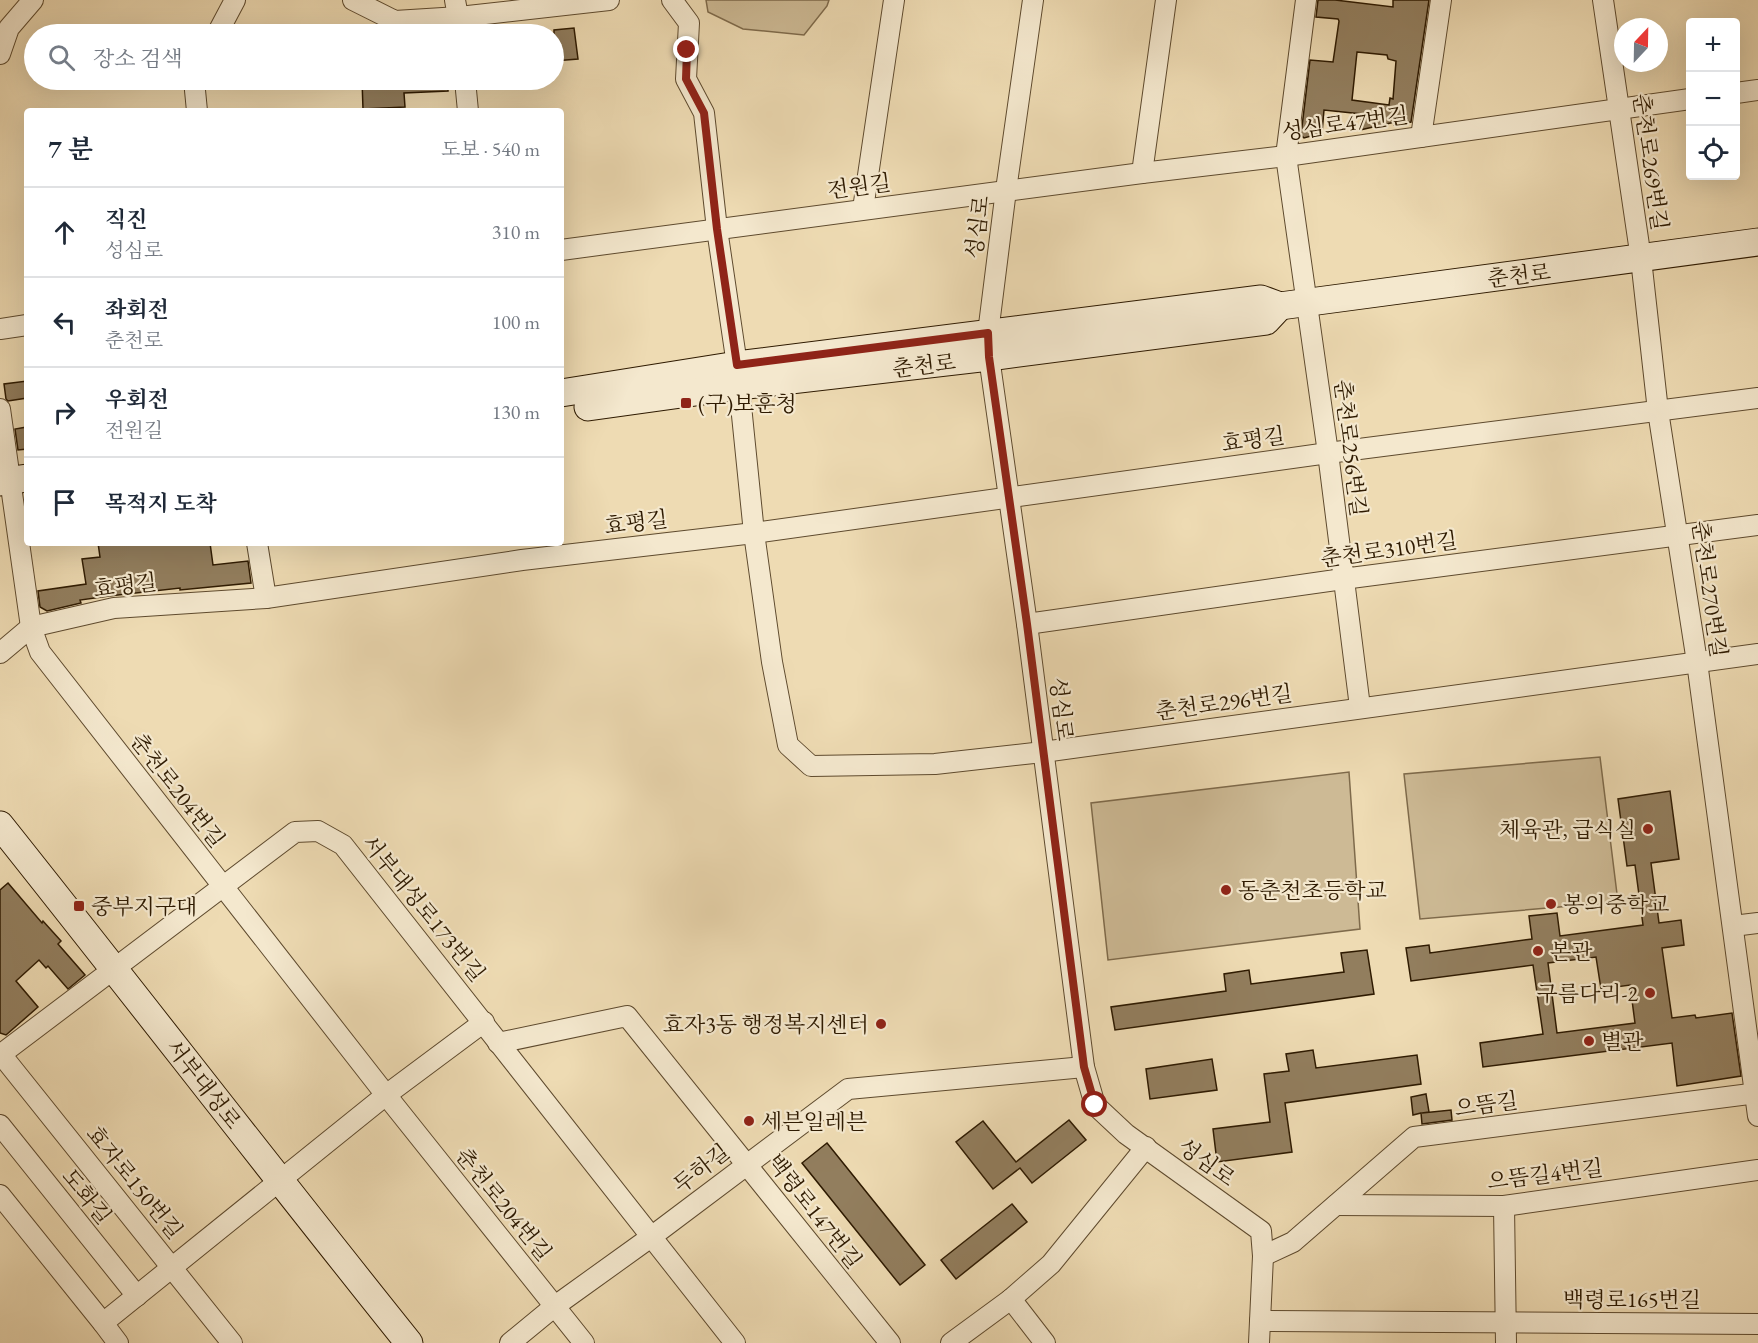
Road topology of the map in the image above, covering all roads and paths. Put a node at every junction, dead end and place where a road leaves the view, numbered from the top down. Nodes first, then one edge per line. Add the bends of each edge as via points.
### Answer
1 (33, 0) edge
2 (235, 0) edge
3 (353, 0) edge
4 (609, 0) edge
5 (672, 0) edge
6 (894, 0) edge
7 (1033, 0) edge
8 (1166, 0) edge
9 (1306, 0) edge
10 (1441, 0) edge
11 (1603, 0) edge
12 (458, 17) edge
13 (222, 24) edge
14 (0, 54) edge
15 (195, 90) edge
16 (466, 90) edge
17 (1758, 90) edge
18 (1740, 92) edge
19 (1686, 100) edge
20 (197, 108) edge
21 (468, 108) edge
22 (1619, 108) junction
23 (1421, 137) junction
24 (1286, 156) junction
25 (1142, 172) junction
26 (1006, 190) junction
27 (863, 210) junction
28 (717, 229) junction
29 (1758, 242) edge
30 (564, 250) edge
31 (1641, 259) junction
32 (1307, 302) junction
33 (24, 325) edge
34 (0, 329) edge
35 (989, 345) junction
36 (738, 375) junction
37 (564, 393) edge
38 (1758, 398) edge
39 (0, 410) edge
40 (564, 410) edge
41 (1658, 411) junction
42 (1328, 453) junction
43 (12, 480) edge
44 (1009, 497) junction
45 (1758, 525) edge
46 (754, 533) junction
47 (1678, 535) junction
48 (257, 546) edge
49 (521, 551) edge
50 (1343, 579) junction
51 (266, 598) junction
52 (1027, 624) junction
53 (31, 627) junction
54 (0, 653) edge
55 (1758, 654) edge
56 (1697, 662) junction
57 (1360, 707) junction
58 (1043, 752) junction
59 (0, 825) edge
60 (223, 886) junction
61 (1758, 923) edge
62 (1732, 926) junction
63 (114, 968) junction
64 (484, 1022) junction
65 (498, 1043) junction
66 (0, 1054) edge
67 (1084, 1067) junction
68 (1756, 1093) edge
69 (386, 1095) junction
70 (1758, 1116) edge
71 (0, 1125) edge
72 (1146, 1147) junction
73 (747, 1164) junction
74 (1758, 1170) edge
75 (279, 1181) junction
76 (0, 1195) edge
77 (1336, 1205) junction
78 (1504, 1206) junction
79 (651, 1237) junction
80 (1263, 1256) junction
81 (173, 1267) junction
82 (137, 1296) junction
83 (1011, 1299) junction
84 (555, 1306) junction
85 (1260, 1321) junction
86 (1506, 1322) junction
87 (103, 1323) junction
88 (1758, 1324) edge
89 (118, 1343) edge
90 (232, 1343) edge
91 (409, 1343) edge
92 (510, 1343) edge
93 (584, 1343) edge
94 (735, 1343) edge
95 (890, 1343) edge
96 (951, 1343) edge
97 (1045, 1343) edge
98 (1259, 1343) edge
99 (1506, 1343) edge

1 - 14 street via 9,28
2 - 13 street
3 - 12 street via 395,21
4 - 12 street
5 - 28 street via 689,23 686,79 704,113
6 - 27 street
7 - 26 street, 성심로
8 - 25 street
9 - 24 street, 춘천로256번길
10 - 23 street
11 - 22 street, 춘천로269번길
15 - 20 street
16 - 21 street
17 - 18 street
19 - 22 street, 성심로47번길
22 - 23 street, 성심로47번길
22 - 31 street, 춘천로269번길
23 - 24 street, 성심로47번길
24 - 25 street, 성심로47번길
24 - 32 street, 춘천로256번길
25 - 26 street, 성심로47번길
26 - 27 street, 전원길
26 - 35 street, 성심로
27 - 28 street, 전원길
28 - 30 street, 전원길
28 - 36 street
29 - 31 street, 춘천로
31 - 32 street, 춘천로
31 - 41 street, 춘천로270번길
32 - 35 street, 춘천로 via 1280,306 1261,299
32 - 42 street, 춘천로256번길
33 - 34 street
35 - 36 street, 춘천로
35 - 44 street, 성심로
36 - 37 street, 춘천로
36 - 40 street, 춘천로
36 - 46 street
38 - 41 street, 효평길
39 - 43 street, 춘천로204번길
41 - 42 street, 효평길
41 - 47 street, 춘천로270번길
42 - 44 street, 효평길
42 - 50 street, 춘천로256번길
43 - 53 street, 춘천로204번길
44 - 46 street, 효평길
44 - 52 street, 성심로
45 - 47 street, 춘천로310번길
46 - 49 street, 효평길
46 - 58 street, 춘천로296번길 via 788,745 811,766 935,764
47 - 50 street, 춘천로310번길
47 - 56 street, 춘천로270번길
48 - 51 street
49 - 51 street, 효평길
50 - 52 street, 춘천로310번길
50 - 57 street, 춘천로256번길
51 - 53 street, 효평길 via 114,608
52 - 58 street, 성심로
53 - 54 street, 효평길
53 - 60 street, 춘천로204번길 via 40,652
55 - 56 street, 춘천로296번길
56 - 57 street, 춘천로296번길
56 - 62 street, 춘천로270번길
57 - 58 street, 춘천로296번길
58 - 67 street, 성심로
59 - 63 street, 서부대성로
60 - 63 street, 서부대성로173번길
60 - 64 street, 서부대성로173번길 via 295,832 318,831 343,845
60 - 69 street, 춘천로204번길
61 - 62 street
62 - 68 street, 춘천로270번길
63 - 66 street
63 - 75 street, 서부대성로
64 - 65 street, 서부대성로173번길
64 - 69 street
65 - 73 street, 백령로147번길 via 627,1016
65 - 79 street, 서부대성로173번길
66 - 81 street, 효자로150번길
67 - 72 street, 성심로 via 1095,1105
67 - 73 street, 두하길 via 848,1089
68 - 70 street, 춘천로270번길
68 - 77 street, 으뜸길 via 1414,1137
69 - 75 street
69 - 84 street, 춘천로204번길
71 - 82 street, 도화길
72 - 80 street, 성심로 via 1262,1231
72 - 83 street via 1051,1264
73 - 79 street, 두하길
73 - 95 street, 백령로147번길
74 - 78 street, 으뜸길4번길
75 - 81 street
75 - 91 street, 서부대성로
76 - 87 street
77 - 78 street, 으뜸길4번길
77 - 80 street, 으뜸길 via 1293,1242
78 - 86 street
79 - 84 street, 두하길
79 - 94 street, 서부대성로173번길
80 - 85 street, 성심로
81 - 82 street
81 - 90 street, 효자로150번길
82 - 87 street
83 - 96 street
83 - 97 street
84 - 92 street, 두하길
84 - 93 street, 춘천로204번길
85 - 86 street, 백령로165번길
85 - 98 street, 성심로
86 - 88 street, 백령로165번길
86 - 99 street
87 - 89 street

